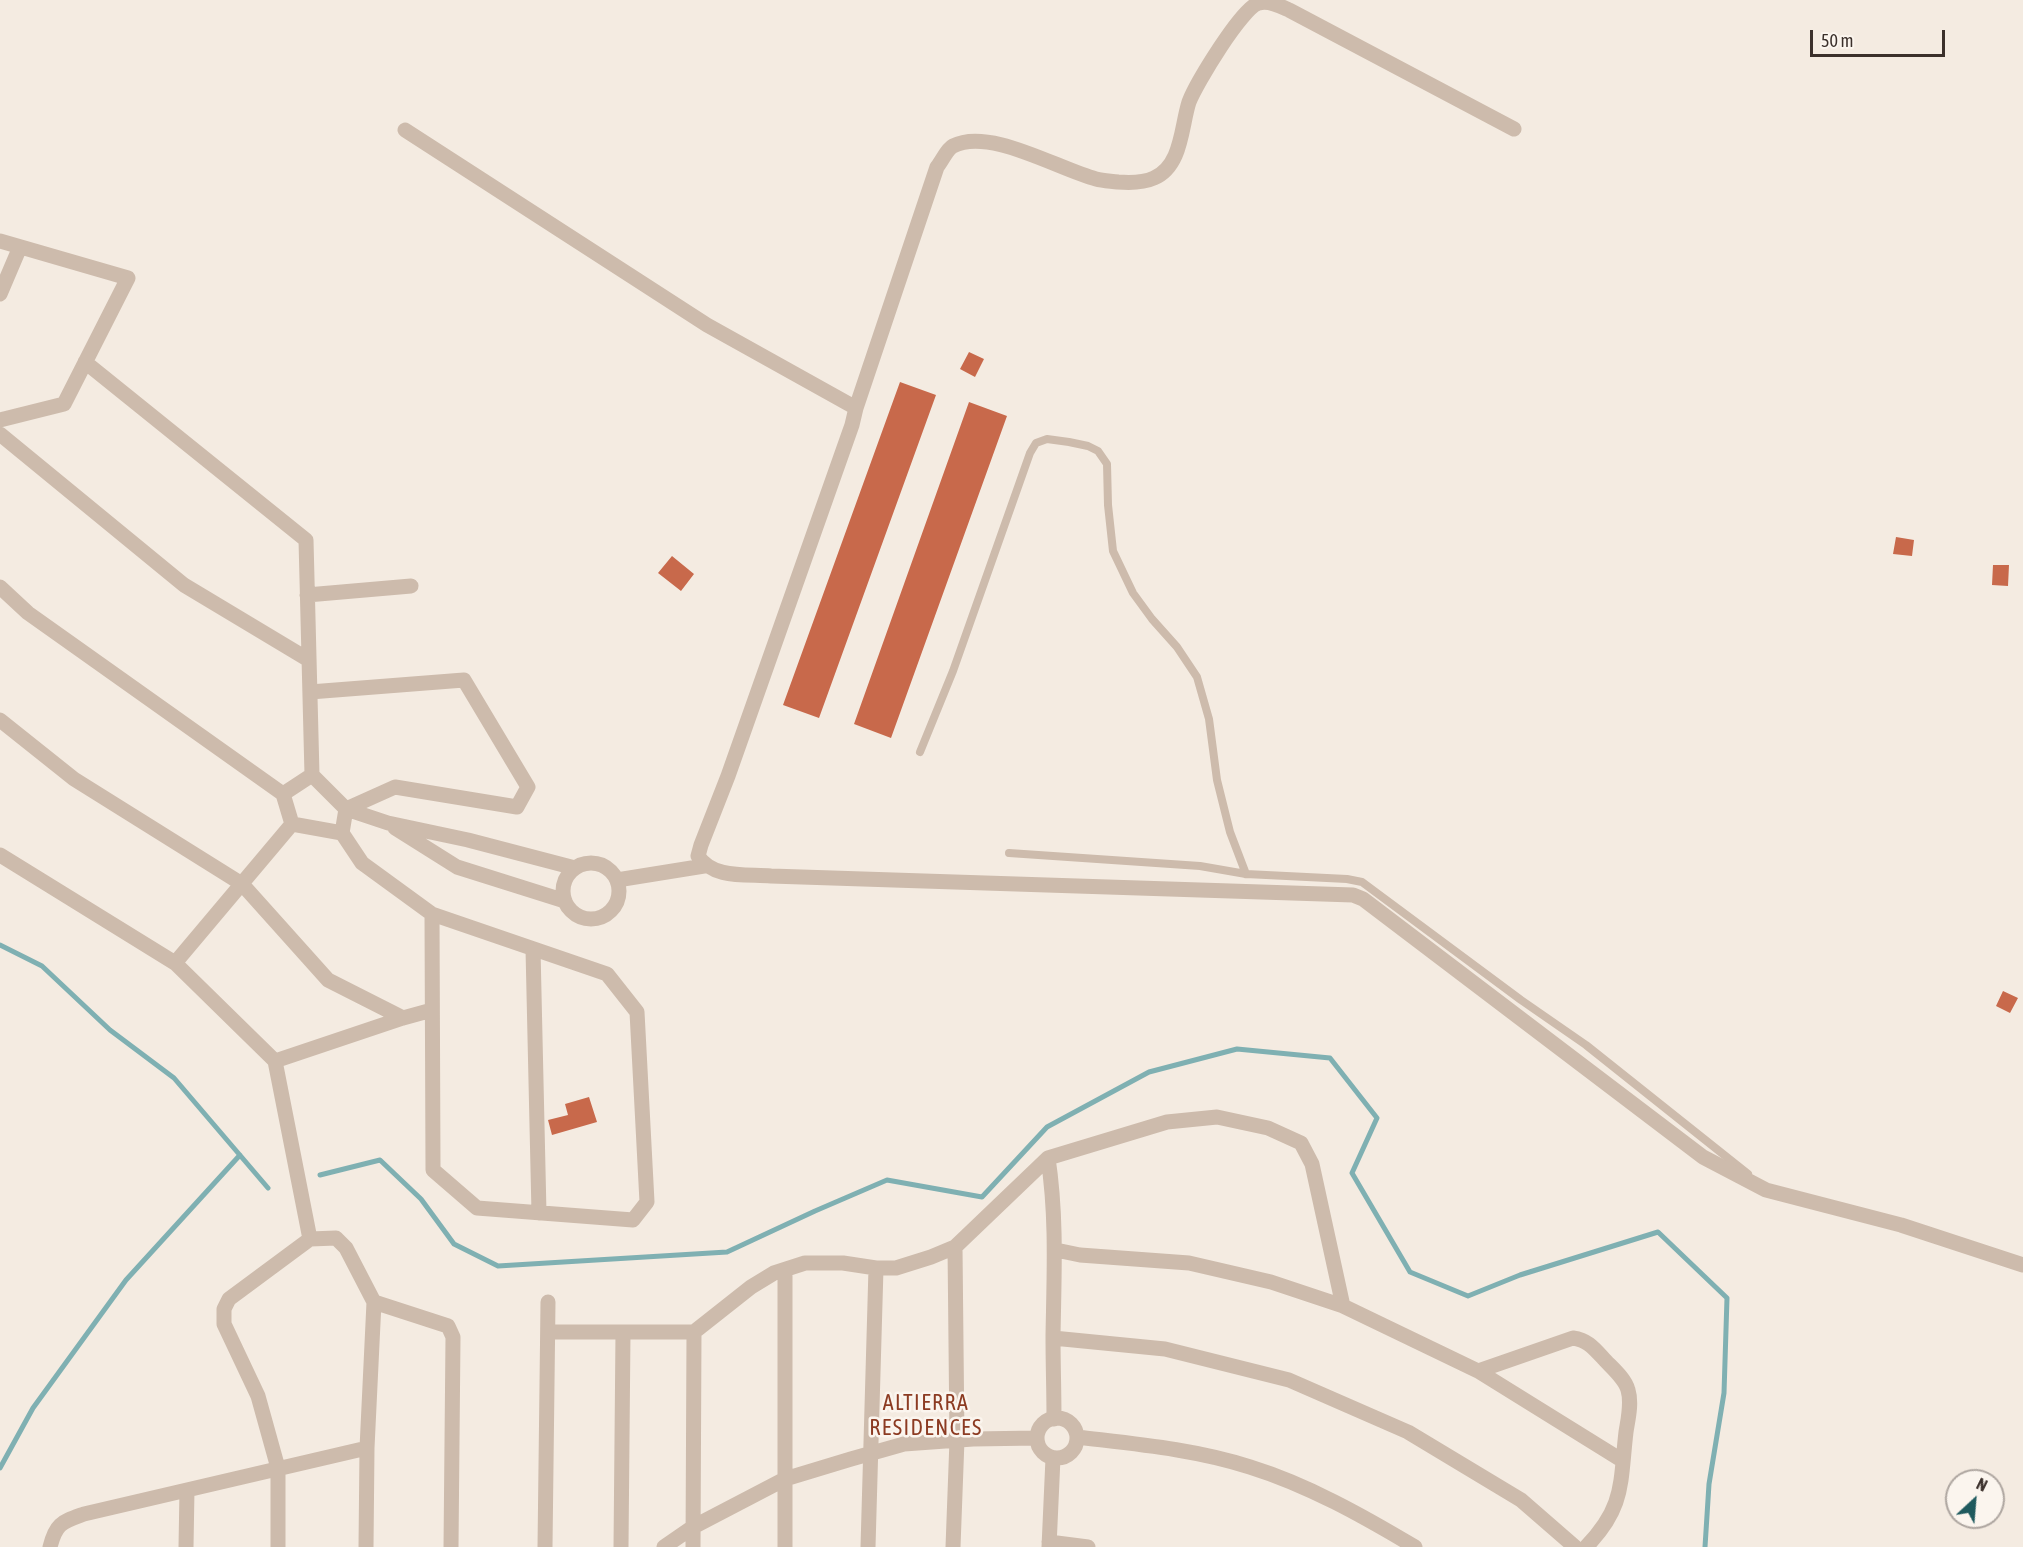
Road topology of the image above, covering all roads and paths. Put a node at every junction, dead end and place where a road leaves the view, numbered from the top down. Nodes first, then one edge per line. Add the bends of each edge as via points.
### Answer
1 (1514, 129) dead end
2 (405, 130) dead end
3 (0, 241) edge
4 (20, 247) junction
5 (0, 294) edge
6 (85, 362) junction
7 (856, 408) junction
8 (0, 420) edge
9 (0, 434) edge
10 (411, 586) dead end
11 (0, 587) edge
12 (308, 595) junction
13 (309, 660) junction
14 (310, 692) junction
15 (0, 720) edge
16 (920, 752) dead end
17 (312, 775) junction
18 (283, 794) junction
19 (346, 809) junction
20 (388, 823) junction
21 (292, 824) junction
22 (342, 833) junction
23 (1009, 853) dead end
24 (0, 855) edge
25 (704, 866) junction
26 (574, 868) junction
27 (1246, 874) junction
28 (617, 880) junction
29 (242, 884) junction
30 (565, 901) junction
31 (432, 914) junction
32 (533, 949) junction
33 (175, 963) junction
34 (432, 1010) junction
35 (402, 1018) junction
36 (275, 1061) junction
37 (1048, 1158) junction
38 (1766, 1190) junction
39 (539, 1213) junction
40 (310, 1239) junction
41 (956, 1247) junction
42 (1056, 1251) junction
43 (2023, 1265) edge
44 (876, 1268) junction
45 (785, 1270) junction
46 (374, 1302) junction
47 (548, 1302) dead end
48 (1343, 1306) junction
49 (548, 1332) junction
50 (623, 1332) junction
51 (694, 1332) junction
52 (1053, 1338) junction
53 (1478, 1371) junction
54 (1054, 1419) junction
55 (1077, 1437) junction
56 (1037, 1438) junction
57 (957, 1440) junction
58 (367, 1448) junction
59 (869, 1454) junction
60 (1053, 1458) junction
61 (1623, 1461) junction
62 (278, 1468) junction
63 (785, 1479) junction
64 (187, 1490) junction
65 (693, 1527) junction
66 (1049, 1545) edge
67 (50, 1547) edge
68 (186, 1547) edge
69 (278, 1547) edge
70 (366, 1547) edge
71 (451, 1547) edge
72 (545, 1547) edge
73 (621, 1547) edge
74 (664, 1547) edge
75 (693, 1547) edge
76 (784, 1547) edge
77 (868, 1547) edge
78 (953, 1547) edge
79 (1088, 1547) edge
80 (1415, 1547) edge
81 (1575, 1547) edge
82 (1586, 1547) edge

1 - 7 street via 1289,10 1268,2 1257,3 1246,12 1195,89 1175,159 1156,178 1134,183 1097,180 992,141 973,139 951,146 938,167
2 - 7 street via 707,325
3 - 4 street
4 - 5 street
4 - 6 street via 128,278
6 - 8 street via 64,405
6 - 12 street via 306,540
7 - 25 street via 701,845 698,856
9 - 13 street via 184,585
10 - 12 street
11 - 18 street via 28,613
12 - 13 street
13 - 14 street
14 - 17 street
14 - 19 street via 464,680 528,787 517,807 395,787
15 - 29 street via 74,779
16 - 27 lane via 1030,453 1036,443 1047,439 1088,446 1107,464 1113,551 1133,593 1197,677 1209,719 1217,780
17 - 18 street
17 - 19 street
18 - 21 street
19 - 20 street
19 - 22 street
20 - 26 street
20 - 30 street via 457,867
21 - 22 street
21 - 29 street
22 - 31 street via 362,863
23 - 27 lane via 1200,866
24 - 33 street
25 - 28 street
25 - 38 street via 718,872 771,876 1353,895 1703,1157
26 - 28 street via 598,864
26 - 30 street via 562,889
27 - 38 lane via 1347,879 1367,885 1586,1045
28 - 30 street via 619,892 607,914 583,918 572,912
29 - 33 street
29 - 35 street via 328,980
31 - 32 street
31 - 34 street
32 - 39 street
32 - 39 street via 607,974 637,1012 647,1202 633,1220
33 - 36 street
34 - 35 street
34 - 39 street via 433,1170 477,1208
35 - 36 street
36 - 40 street
37 - 41 street
37 - 42 street
37 - 48 street via 1167,1122 1217,1118 1268,1128 1301,1143 1312,1164
38 - 43 street via 1901,1225
40 - 46 street via 336,1238 346,1248
40 - 62 street via 229,1299 224,1310 224,1324 258,1396
41 - 44 street via 896,1268
41 - 57 street
42 - 48 street via 1189,1263 1271,1281
42 - 52 street
44 - 45 street via 805,1263
44 - 59 street
45 - 51 street via 751,1287
45 - 63 street
46 - 58 street
46 - 71 street via 448,1326 453,1337
47 - 49 street
48 - 53 street
49 - 50 street
49 - 72 street
50 - 51 street
50 - 73 street
51 - 65 street
52 - 54 street
52 - 81 street via 1165,1349 1289,1380 1408,1432 1521,1500
53 - 61 street
53 - 61 street via 1573,1338 1582,1339 1628,1390
54 - 55 street via 1072,1425
54 - 56 street via 1040,1427
55 - 60 street via 1071,1453
55 - 80 street via 1169,1448 1250,1466 1320,1495
56 - 57 street
56 - 60 street via 1041,1451
57 - 59 street via 904,1444
57 - 78 street
58 - 62 street
58 - 70 street
59 - 63 street
59 - 77 street
60 - 66 street
61 - 82 street via 1617,1503 1602,1530
62 - 64 street
62 - 69 street
63 - 65 street
63 - 76 street
64 - 67 street via 61,1522
64 - 68 street
65 - 74 street
65 - 75 street
66 - 79 street

